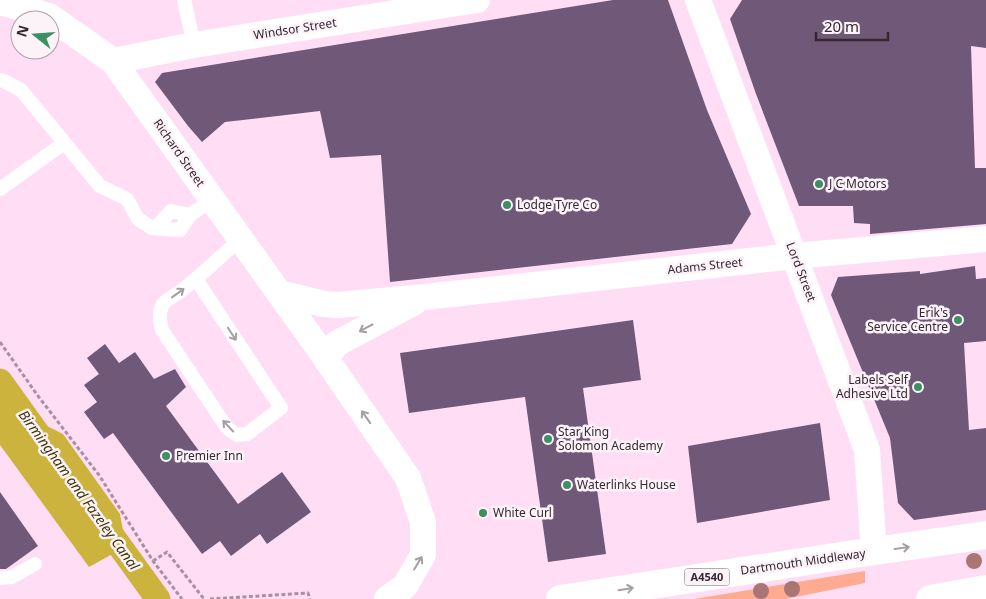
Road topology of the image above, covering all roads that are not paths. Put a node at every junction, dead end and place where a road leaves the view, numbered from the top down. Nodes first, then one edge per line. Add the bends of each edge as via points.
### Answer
1 (477, 0) edge
2 (698, 0) edge
3 (0, 2) edge
4 (186, 2) edge
5 (194, 45) junction
6 (113, 61) junction
7 (0, 80) edge
8 (64, 143) junction
9 (0, 189) edge
10 (212, 200) junction
11 (240, 239) junction
12 (986, 239) edge
13 (795, 256) junction
14 (196, 279) junction
15 (279, 293) junction
16 (425, 297) junction
17 (324, 304) junction
18 (323, 354) junction
19 (986, 535) edge
20 (874, 552) junction
21 (35, 564) dead end
22 (0, 578) edge
23 (986, 589) edge
24 (387, 599) edge
25 (560, 599) edge
26 (930, 599) edge

1 - 5 street, Windsor Street
2 - 13 street, Lord Street
3 - 6 street, Richard Street via 50,16
4 - 5 lane
5 - 6 street, Windsor Street
6 - 10 street, Richard Street
7 - 8 lane via 22,90
8 - 9 lane
8 - 10 lane via 100,186 127,200 138,219 152,228 170,211 190,215
10 - 11 street, Richard Street
11 - 14 lane
11 - 15 street, Richard Street
12 - 13 street, Adams Street
13 - 16 street, Adams Street
13 - 20 street, Lord Street via 867,450
14 -> 14 lane via 281,408 247,434 237,435 227,428 162,330 159,318 164,303
15 - 17 street, Adams Street
15 - 18 street, Richard Street
16 - 17 street, Adams Street
16 -> 18 street, Adams Street
17 - 18 street
24 -> 18 street, Richard Street via 405,586 423,554 423,522 408,478
20 -> 19 highway, Dartmouth Middleway / A4540
25 -> 20 highway, Dartmouth Middleway / A4540
21 - 22 lane via 12,577
23 - 26 highway

